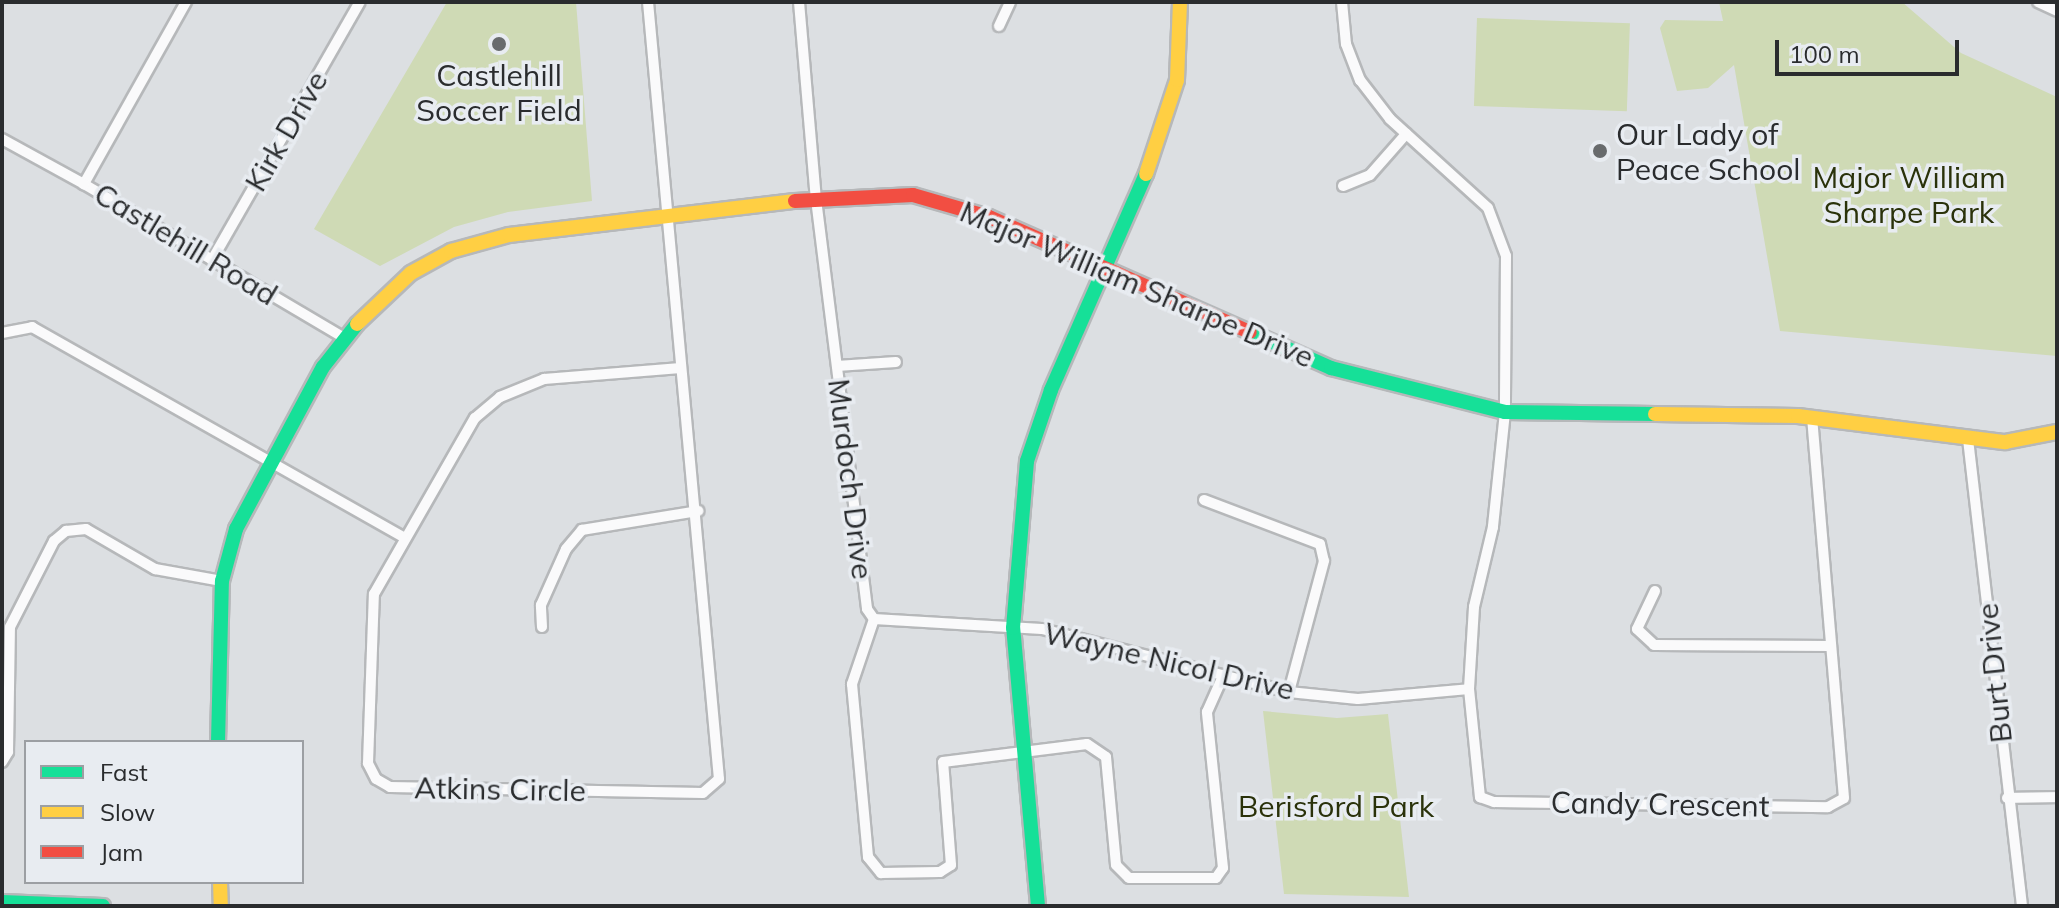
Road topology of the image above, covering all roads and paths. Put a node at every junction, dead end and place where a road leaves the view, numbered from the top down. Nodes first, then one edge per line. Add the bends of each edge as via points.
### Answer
1 (186, 2) edge
2 (360, 2) edge
3 (648, 2) edge
4 (799, 2) edge
5 (1010, 2) edge
6 (1180, 2) edge
7 (1342, 2) edge
8 (2038, 2) edge
9 (2057, 11) edge
10 (999, 26) dead end
11 (1406, 134) junction
12 (2, 139) edge
13 (84, 184) junction
14 (1343, 186) dead end
15 (816, 199) junction
16 (667, 216) junction
17 (212, 260) junction
18 (1103, 270) junction
19 (2, 333) edge
20 (343, 337) junction
21 (896, 362) dead end
22 (837, 366) junction
23 (681, 368) junction
24 (1505, 412) junction
25 (1812, 417) junction
26 (2057, 432) edge
27 (1968, 439) junction
28 (269, 461) junction
29 (1204, 500) dead end
30 (698, 511) junction
31 (403, 537) junction
32 (222, 581) junction
33 (1655, 591) dead end
34 (874, 619) junction
35 (542, 627) dead end
36 (1013, 628) junction
37 (1831, 646) junction
38 (1222, 678) junction
39 (1469, 689) junction
40 (1289, 692) junction
41 (218, 740) edge
42 (1020, 750) junction
43 (2, 762) edge
44 (2057, 797) edge
45 (2007, 798) junction
46 (220, 884) edge
47 (2, 902) edge
48 (103, 906) edge
49 (221, 906) edge
50 (1038, 906) edge
51 (2022, 906) edge

1 - 13 street, Castlehill Road
2 - 17 street, Kirk Drive
3 - 16 street
4 - 15 street, Murdoch Drive
5 - 10 street
6 - 18 street via 1177,80 1165,130
7 - 11 street, Candy Crescent via 1346,44 1360,80
8 - 9 street
11 - 14 street via 1370,175
11 - 24 street, Candy Crescent via 1474,192 1499,228 1509,282
12 - 13 street
13 - 17 street, Castlehill Road
15 - 16 street, Major William Sharpe Drive
15 - 18 street, Major William Sharpe Drive via 913,195 944,202
15 - 22 street, Murdoch Drive
16 - 20 street, Major William Sharpe Drive via 509,235 451,251 411,273
16 - 23 street, Atkins Circle
17 - 20 street, Castlehill Road
18 - 24 street, Major William Sharpe Drive via 1331,368
18 - 36 street via 1027,461
19 - 28 street via 32,327
20 - 28 street, Major William Sharpe Drive
21 - 22 street
22 - 34 street, Murdoch Drive via 867,609
23 - 30 street, Atkins Circle
23 - 31 street, Atkins Circle via 544,379 500,397 475,418
24 - 25 street, Major William Sharpe Drive
24 - 39 street, Candy Crescent via 1493,527 1474,607
25 - 27 street, Major William Sharpe Drive
25 - 37 street, Candy Crescent
26 - 27 street, Major William Sharpe Drive via 2005,442
27 - 45 street, Burt Drive
28 - 31 street
28 - 32 street, Major William Sharpe Drive via 236,529
29 - 40 street via 1320,544 1324,561
30 - 31 street, Atkins Circle via 721,761 719,779 703,793 390,787 376,779 368,763 374,594
30 - 35 street via 582,530 566,549 541,605
32 - 41 street, Major William Sharpe Drive
32 - 43 street via 155,569 86,529 66,531 54,541 10,627 8,752
33 - 37 street via 1637,629 1654,645
34 - 36 street, Murdoch Drive
34 - 42 street via 852,684 868,857 881,873 940,872 951,865 943,762
36 - 38 street, Wayne Nicol Drive via 1042,629
36 - 42 street
37 - 39 street, Candy Crescent via 1847,781 1844,798 1828,807 1494,802 1480,797 1476,785
38 - 40 street, Wayne Nicol Drive
38 - 42 street via 1207,712 1223,868 1216,878 1129,878 1116,865 1106,757 1087,744
39 - 40 street, Wayne Nicol Drive via 1358,699
42 - 50 street
44 - 45 street
45 - 51 street, Burt Drive
46 - 49 street
47 - 48 street

